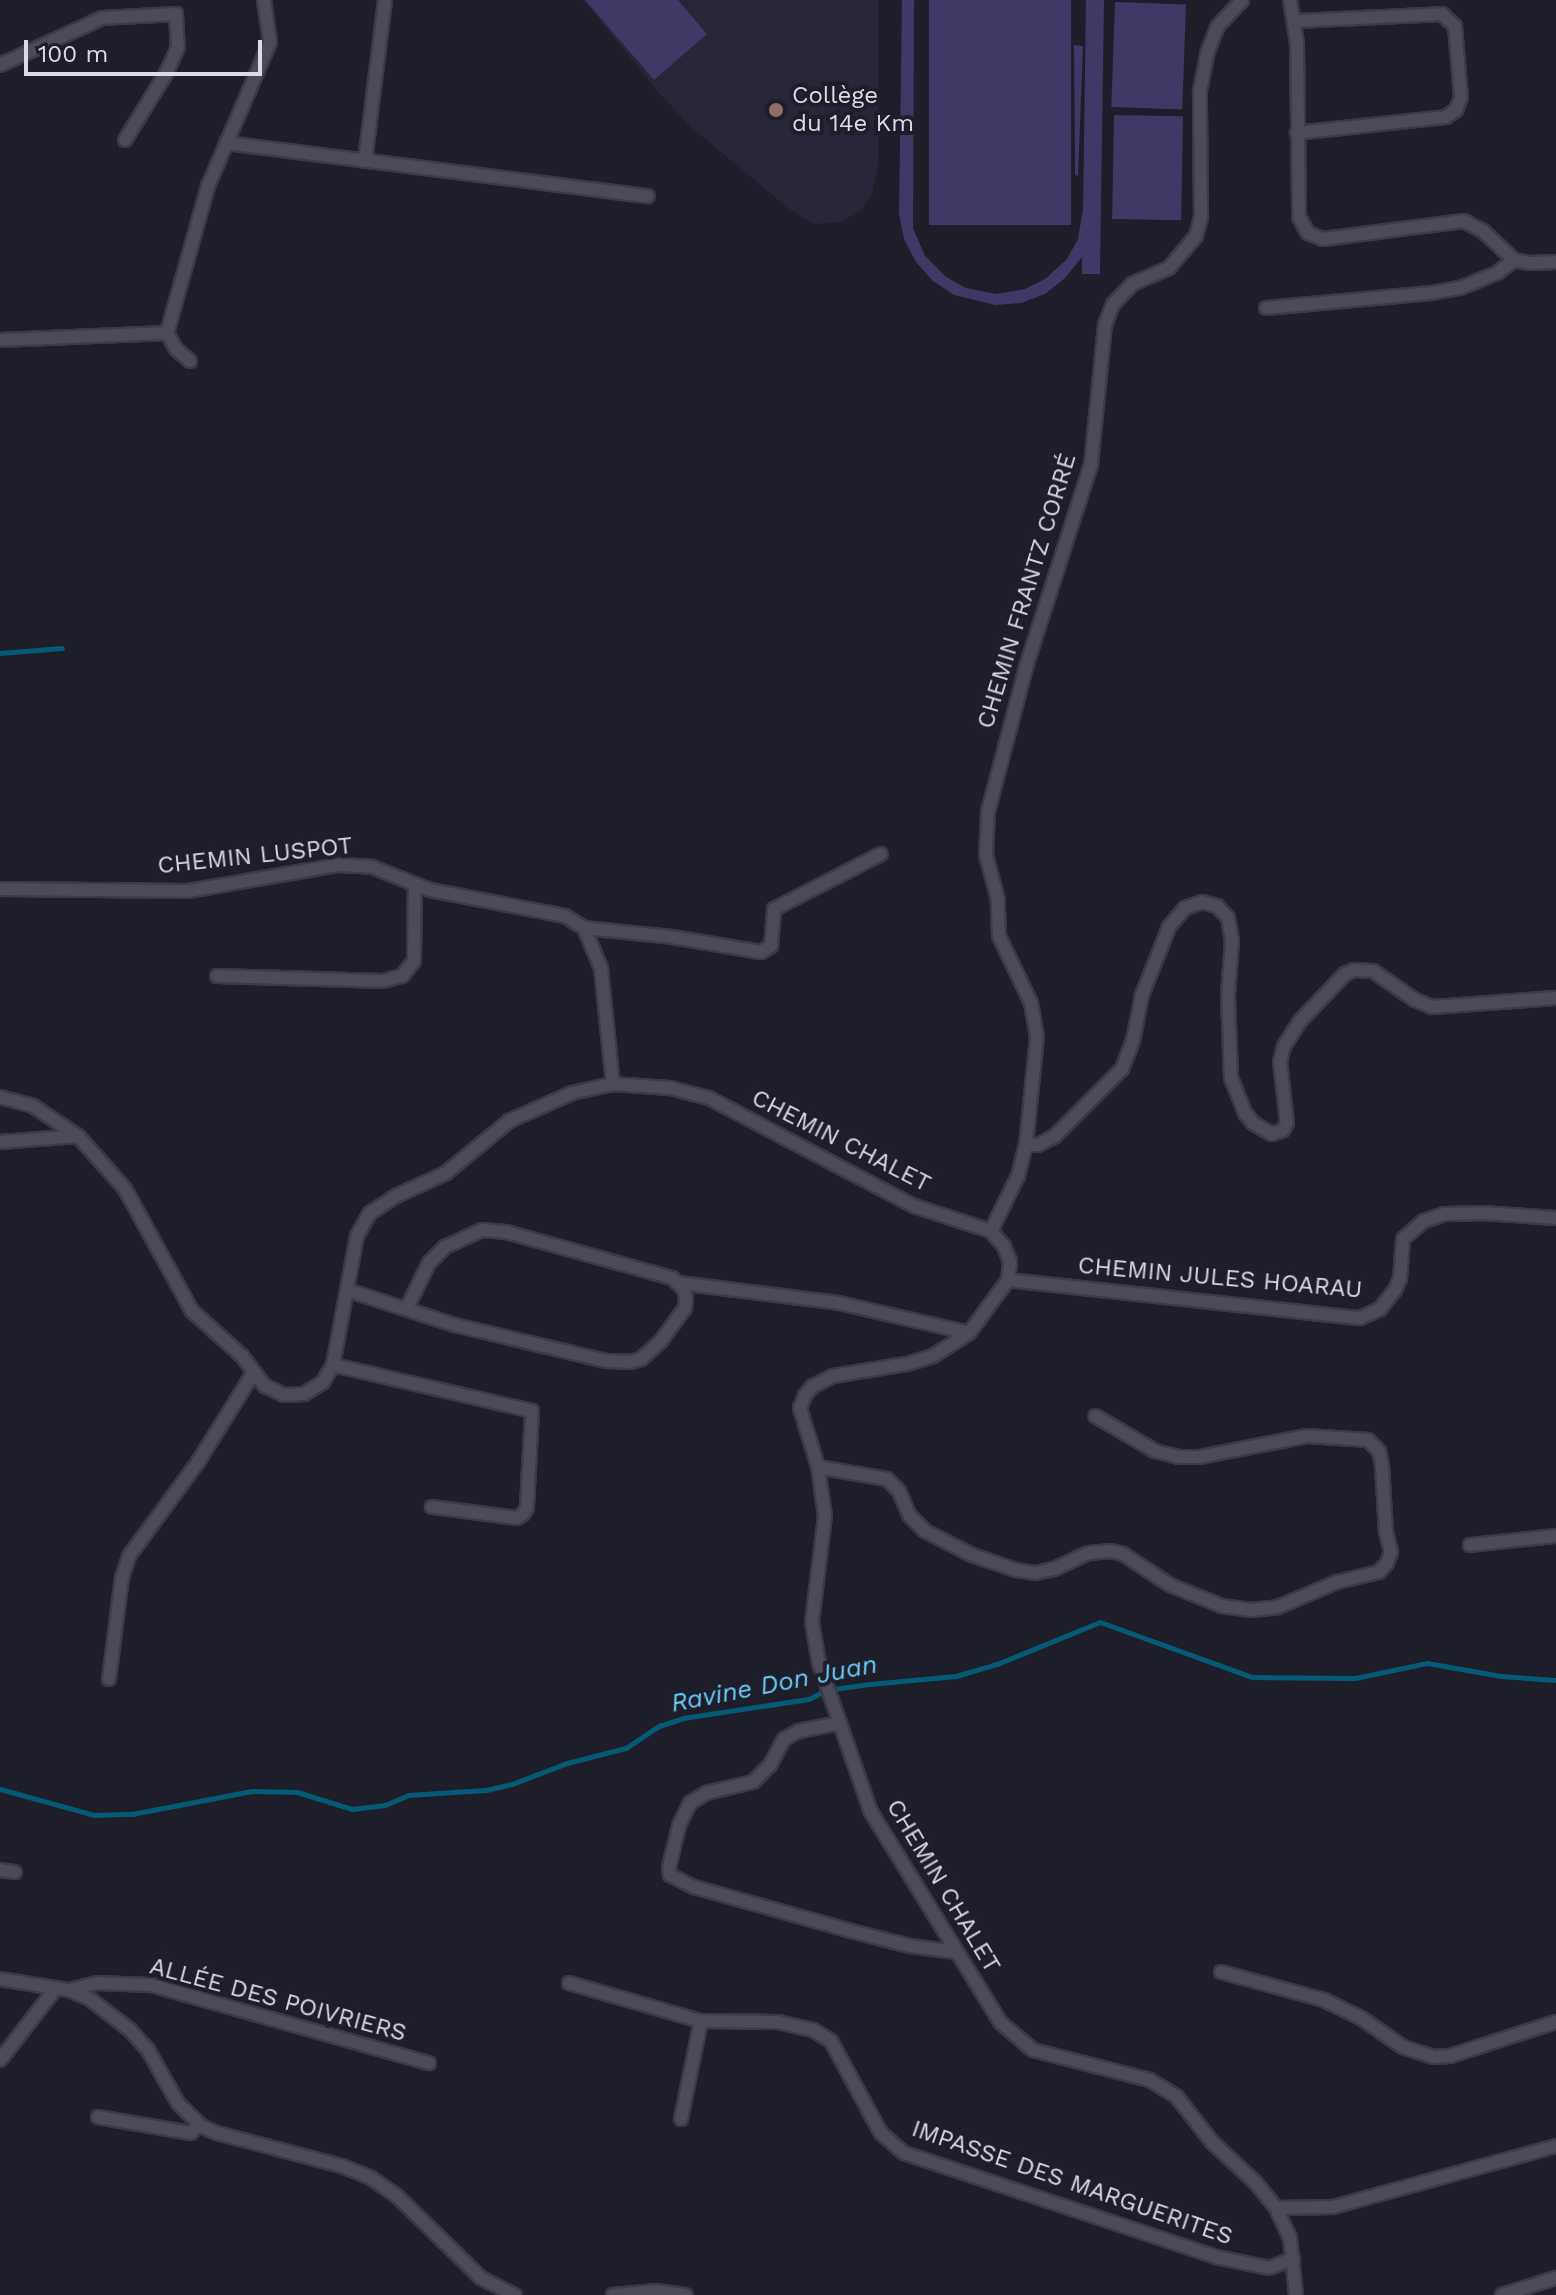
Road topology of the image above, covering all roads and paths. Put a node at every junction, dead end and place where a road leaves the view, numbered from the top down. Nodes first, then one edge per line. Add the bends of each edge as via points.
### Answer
1 (264, 0) edge
2 (385, 0) edge
3 (1242, 0) edge
4 (1290, 0) edge
5 (1296, 21) junction
6 (0, 65) edge
7 (1297, 133) junction
8 (125, 140) dead end
9 (226, 143) junction
10 (365, 161) junction
11 (648, 196) dead end
12 (1514, 260) junction
13 (1556, 262) edge
14 (1266, 308) dead end
15 (167, 333) junction
16 (0, 340) edge
17 (190, 361) dead end
18 (881, 854) dead end
19 (415, 884) junction
20 (0, 889) edge
21 (584, 928) junction
22 (217, 976) dead end
23 (1556, 998) edge
24 (613, 1084) junction
25 (0, 1097) edge
26 (78, 1136) junction
27 (0, 1142) edge
28 (1026, 1145) junction
29 (1556, 1218) edge
30 (991, 1231) junction
31 (1008, 1280) junction
32 (679, 1283) junction
33 (347, 1290) junction
34 (407, 1308) junction
35 (969, 1333) junction
36 (333, 1365) junction
37 (254, 1372) junction
38 (1095, 1416) dead end
39 (818, 1467) junction
40 (432, 1507) dead end
41 (1556, 1536) edge
42 (1470, 1545) dead end
43 (109, 1679) dead end
44 (838, 1718) junction
45 (0, 1870) edge
46 (15, 1872) dead end
47 (957, 1952) junction
48 (1221, 1972) dead end
49 (0, 1979) edge
50 (569, 1983) dead end
51 (62, 1989) junction
52 (701, 2021) junction
53 (1556, 2022) edge
54 (0, 2060) edge
55 (429, 2063) dead end
56 (98, 2117) dead end
57 (681, 2119) dead end
58 (199, 2124) junction
59 (1556, 2146) edge
60 (1276, 2208) junction
61 (1293, 2259) junction
62 (1556, 2278) edge
63 (515, 2295) edge
64 (613, 2295) edge
65 (686, 2295) edge
66 (1296, 2295) edge
67 (1502, 2295) edge

1 - 9 street via 270,42
2 - 10 street
3 - 28 street, CHEMIN FRANTZ CORRÉ via 1218,26 1204,66 1201,217 1196,236 1169,268 1132,284 1113,304 1105,325 1091,465 1026,667 988,812 986,855 998,900 999,936 1031,1003 1037,1037
4 - 5 street
5 - 7 street
5 - 7 street via 1442,14 1455,26 1461,98 1446,117
6 - 8 street via 102,18 176,14 178,47
7 - 12 street via 1299,217 1308,233 1323,239 1464,221
9 - 10 street
9 - 15 street via 208,186
10 - 11 street
12 - 13 street
12 - 14 street via 1497,273 1431,293
15 - 16 street
15 - 17 street
18 - 21 street, CHEMIN LUSPOT via 774,909 771,946 761,952
19 - 20 street, CHEMIN LUSPOT via 372,867 339,865 188,891
19 - 21 street, CHEMIN LUSPOT via 565,916
19 - 22 street via 414,961 402,976 383,981
21 - 24 street via 601,968
23 - 28 street via 1432,1007 1373,971 1345,974 1284,1046 1280,1062 1287,1123 1272,1134 1245,1113 1231,1078 1232,940 1228,918 1217,906 1202,902 1185,908 1163,938 1122,1069 1055,1136
24 - 30 street, CHEMIN CHALET via 670,1088 709,1098 914,1206
24 - 33 street, CHEMIN CHALET via 533,1108 446,1173 370,1213 357,1236
25 - 26 street via 33,1106
26 - 27 street
26 - 37 street via 125,1189 192,1311
28 - 30 street, CHEMIN FRANTZ CORRÉ via 1018,1176
29 - 31 street, CHEMIN JULES HOARAU via 1470,1213 1424,1221 1403,1239 1395,1290 1380,1309 1360,1318
30 - 31 street via 1010,1262
31 - 35 street, CHEMIN CHALET
32 - 34 street via 506,1232 482,1230 445,1247 429,1263
32 - 34 street via 685,1308 652,1351 630,1362 455,1325
32 - 35 street via 839,1303
33 - 34 street
33 - 36 street, CHEMIN CHALET
35 - 39 street, CHEMIN CHALET via 933,1356 833,1376 813,1386 800,1408
36 - 37 street via 323,1382 304,1394 284,1395 265,1386
36 - 40 street via 532,1411 523,1514 517,1518
37 - 43 street via 198,1462 129,1556
38 - 39 street via 1155,1451 1179,1457 1307,1436 1368,1440 1379,1451 1391,1552 1387,1563 1379,1572 1337,1582 1278,1607 1251,1610 1191,1595 1111,1551 1089,1553 1036,1573 1016,1570 925,1531 887,1479
39 - 44 street, CHEMIN CHALET via 825,1516 812,1622
41 - 42 street
44 - 47 street, CHEMIN CHALET via 871,1812
44 - 47 street via 784,1739 753,1782 698,1796 679,1826 670,1875 694,1887 855,1932
45 - 46 street
47 - 60 street, CHEMIN CHALET via 1017,2040 1033,2050 1150,2080 1177,2097
48 - 53 street via 1324,2000 1403,2047 1433,2057
49 - 51 street
50 - 52 street, IMPASSE DES MARGUERITES
51 - 54 street
51 - 55 street, ALLÉE DES POIVRIERS via 97,1983 151,1985
51 - 58 street via 112,2012 148,2050 178,2103
52 - 57 street
52 - 61 street, IMPASSE DES MARGUERITES via 778,2022 822,2035 843,2059 888,2141 920,2161 1216,2257 1269,2268
56 - 58 street via 191,2133
58 - 63 street via 371,2178 398,2197 481,2278
59 - 60 street via 1333,2207
60 - 61 street, CHEMIN CHALET
61 - 66 street, CHEMIN CHALET
62 - 67 street
64 - 65 street

